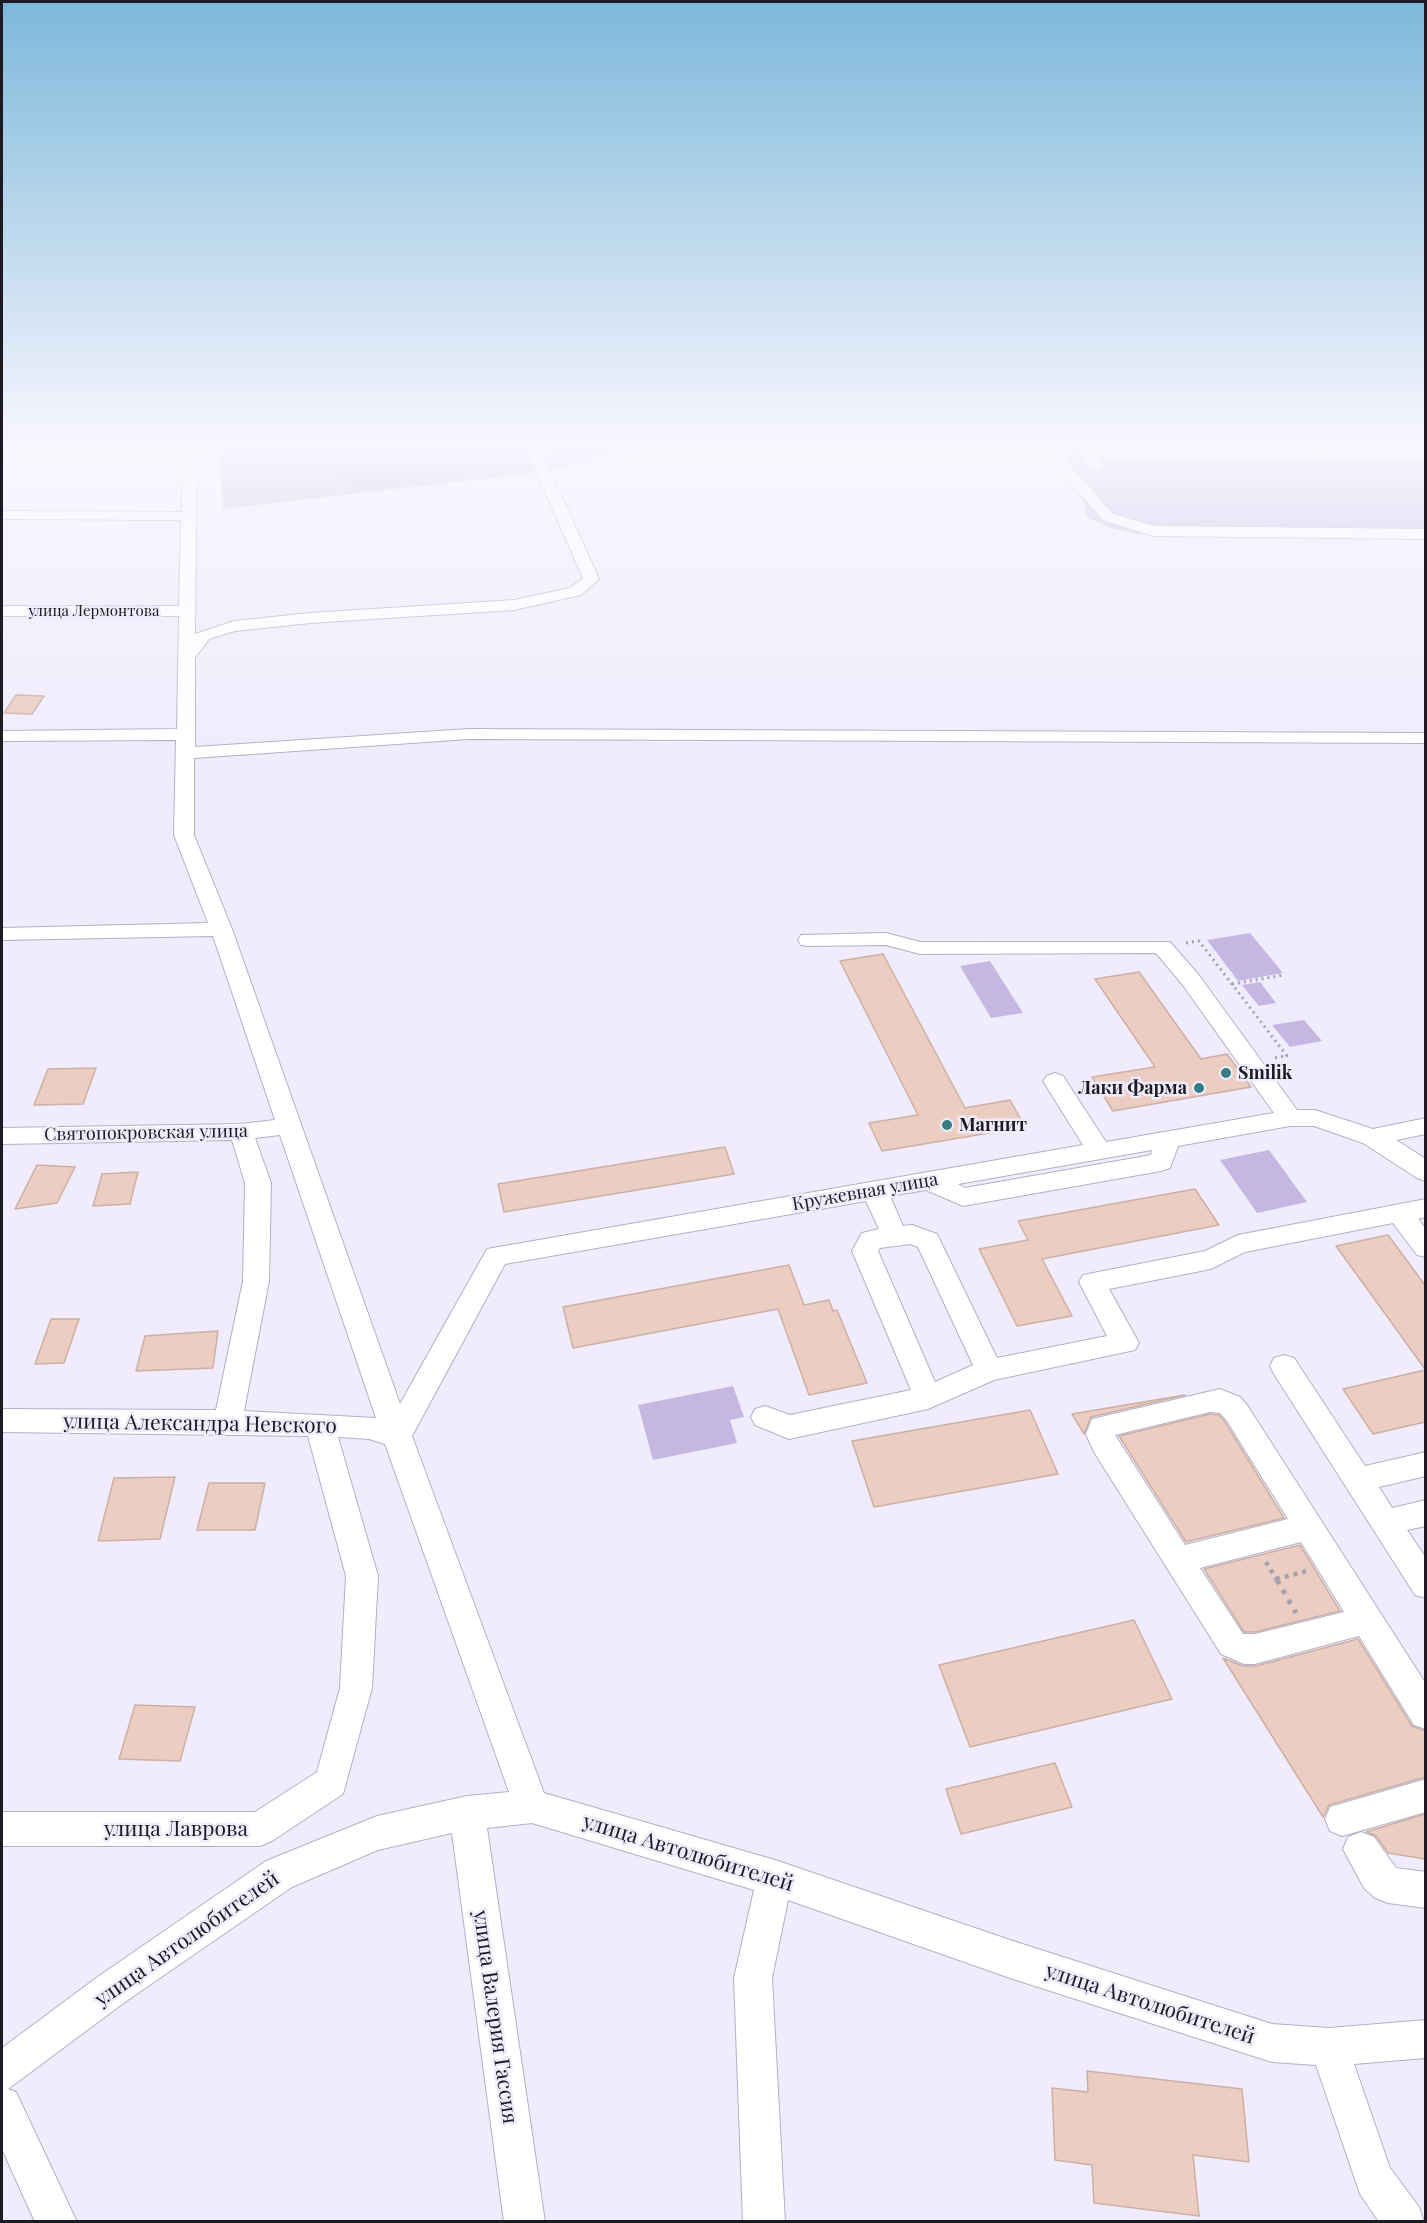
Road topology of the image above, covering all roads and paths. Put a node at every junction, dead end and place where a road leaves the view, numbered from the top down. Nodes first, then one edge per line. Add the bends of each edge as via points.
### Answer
1 (188, 546) edge
2 (576, 546) edge
3 (2, 611) edge
4 (186, 611) junction
5 (187, 657) junction
6 (2, 736) edge
7 (1425, 738) edge
8 (185, 743) junction
9 (221, 929) junction
10 (2, 934) edge
11 (809, 940) dead end
12 (1162, 947) junction
13 (1284, 975) dead end
14 (1232, 984) junction
15 (1270, 1059) dead end
16 (1055, 1081) dead end
17 (1290, 1118) junction
18 (290, 1126) junction
19 (1425, 1126) edge
20 (241, 1132) junction
21 (2, 1136) edge
22 (1372, 1137) junction
23 (1168, 1139) junction
24 (1099, 1151) junction
25 (1425, 1172) edge
26 (929, 1181) junction
27 (874, 1190) junction
28 (1412, 1210) edge
29 (895, 1237) junction
30 (1425, 1248) edge
31 (1284, 1366) dead end
32 (989, 1370) junction
33 (928, 1398) junction
34 (765, 1417) dead end
35 (2, 1421) edge
36 (228, 1422) junction
37 (320, 1426) junction
38 (397, 1436) junction
39 (1425, 1464) edge
40 (1358, 1480) junction
41 (1425, 1513) edge
42 (1386, 1522) junction
43 (1309, 1527) junction
44 (1254, 1541) junction
45 (1178, 1560) junction
46 (1425, 1585) edge
47 (1366, 1620) junction
48 (1309, 1635) junction
49 (1425, 1714) edge
50 (1425, 1795) edge
51 (532, 1806) junction
52 (467, 1813) junction
53 (1342, 1819) dead end
54 (2, 1829) edge
55 (1361, 1849) dead end
56 (776, 1878) junction
57 (1425, 1890) edge
58 (1425, 2039) edge
59 (1329, 2047) junction
60 (2, 2072) edge
61 (2, 2106) edge
62 (57, 2222) edge
63 (525, 2222) edge
64 (764, 2222) edge
65 (1404, 2222) edge

1 - 4 street
2 - 5 street via 591,579 575,592 514,605 234,626 203,635
3 - 4 street, улица Лермонтова
4 - 5 street
5 - 8 street
6 - 8 street
7 - 8 street via 469,734
8 - 9 street via 184,835
9 - 10 street
9 - 18 street
11 - 12 street via 886,939 920,948
12 - 14 path via 1199,941
12 - 17 street via 1190,978
13 - 14 path
14 - 15 path via 1287,1056
16 - 24 street
17 - 22 street, Кружевная улица via 1315,1119
17 - 23 street, Кружевная улица
18 - 20 street, Святопокровская улица
18 - 38 street
19 - 22 street
20 - 21 street, Святопокровская улица
20 - 36 street via 258,1183 256,1281
22 - 25 street, Кружевная улица
23 - 24 street, Кружевная улица
23 - 26 street via 1161,1162 986,1193 963,1197
24 - 26 street, Кружевная улица
26 - 27 street, Кружевная улица
27 - 29 street
27 - 38 street, Кружевная улица via 496,1256
28 - 30 street
28 - 32 street via 1238,1244 1211,1259 1092,1282 1125,1343
29 - 32 street via 912,1234 928,1241
29 - 33 street via 871,1240 865,1251
31 - 40 street
32 - 33 street
33 - 34 street via 789,1426
35 - 36 street, улица Александра Невского
36 - 37 street, улица Александра Невского
37 - 38 street, улица Александра Невского via 369,1426
37 - 54 street, улица Лаврова via 362,1576 356,1688 331,1782 260,1829
38 - 51 street
39 - 40 street
40 - 42 street
41 - 42 street
42 - 46 street
43 - 44 street
43 - 45 street via 1230,1405 1220,1400 1102,1427 1104,1444
43 - 47 street
44 - 45 street
44 - 48 path
45 - 48 street via 1232,1644 1255,1649
47 - 48 street
47 - 49 street
50 - 53 street
51 - 52 street, улица Автолюбителей
51 - 56 street, улица Автолюбителей
52 - 60 street, улица Автолюбителей via 377,1833 279,1874 112,1989
52 - 63 street, улица Валерия Гассия
55 - 57 street via 1388,1885
56 - 59 street, улица Автолюбителей via 1272,2043
56 - 64 street via 753,1978
58 - 59 street, улица Автолюбителей
59 - 65 street via 1374,2180
61 - 62 street

